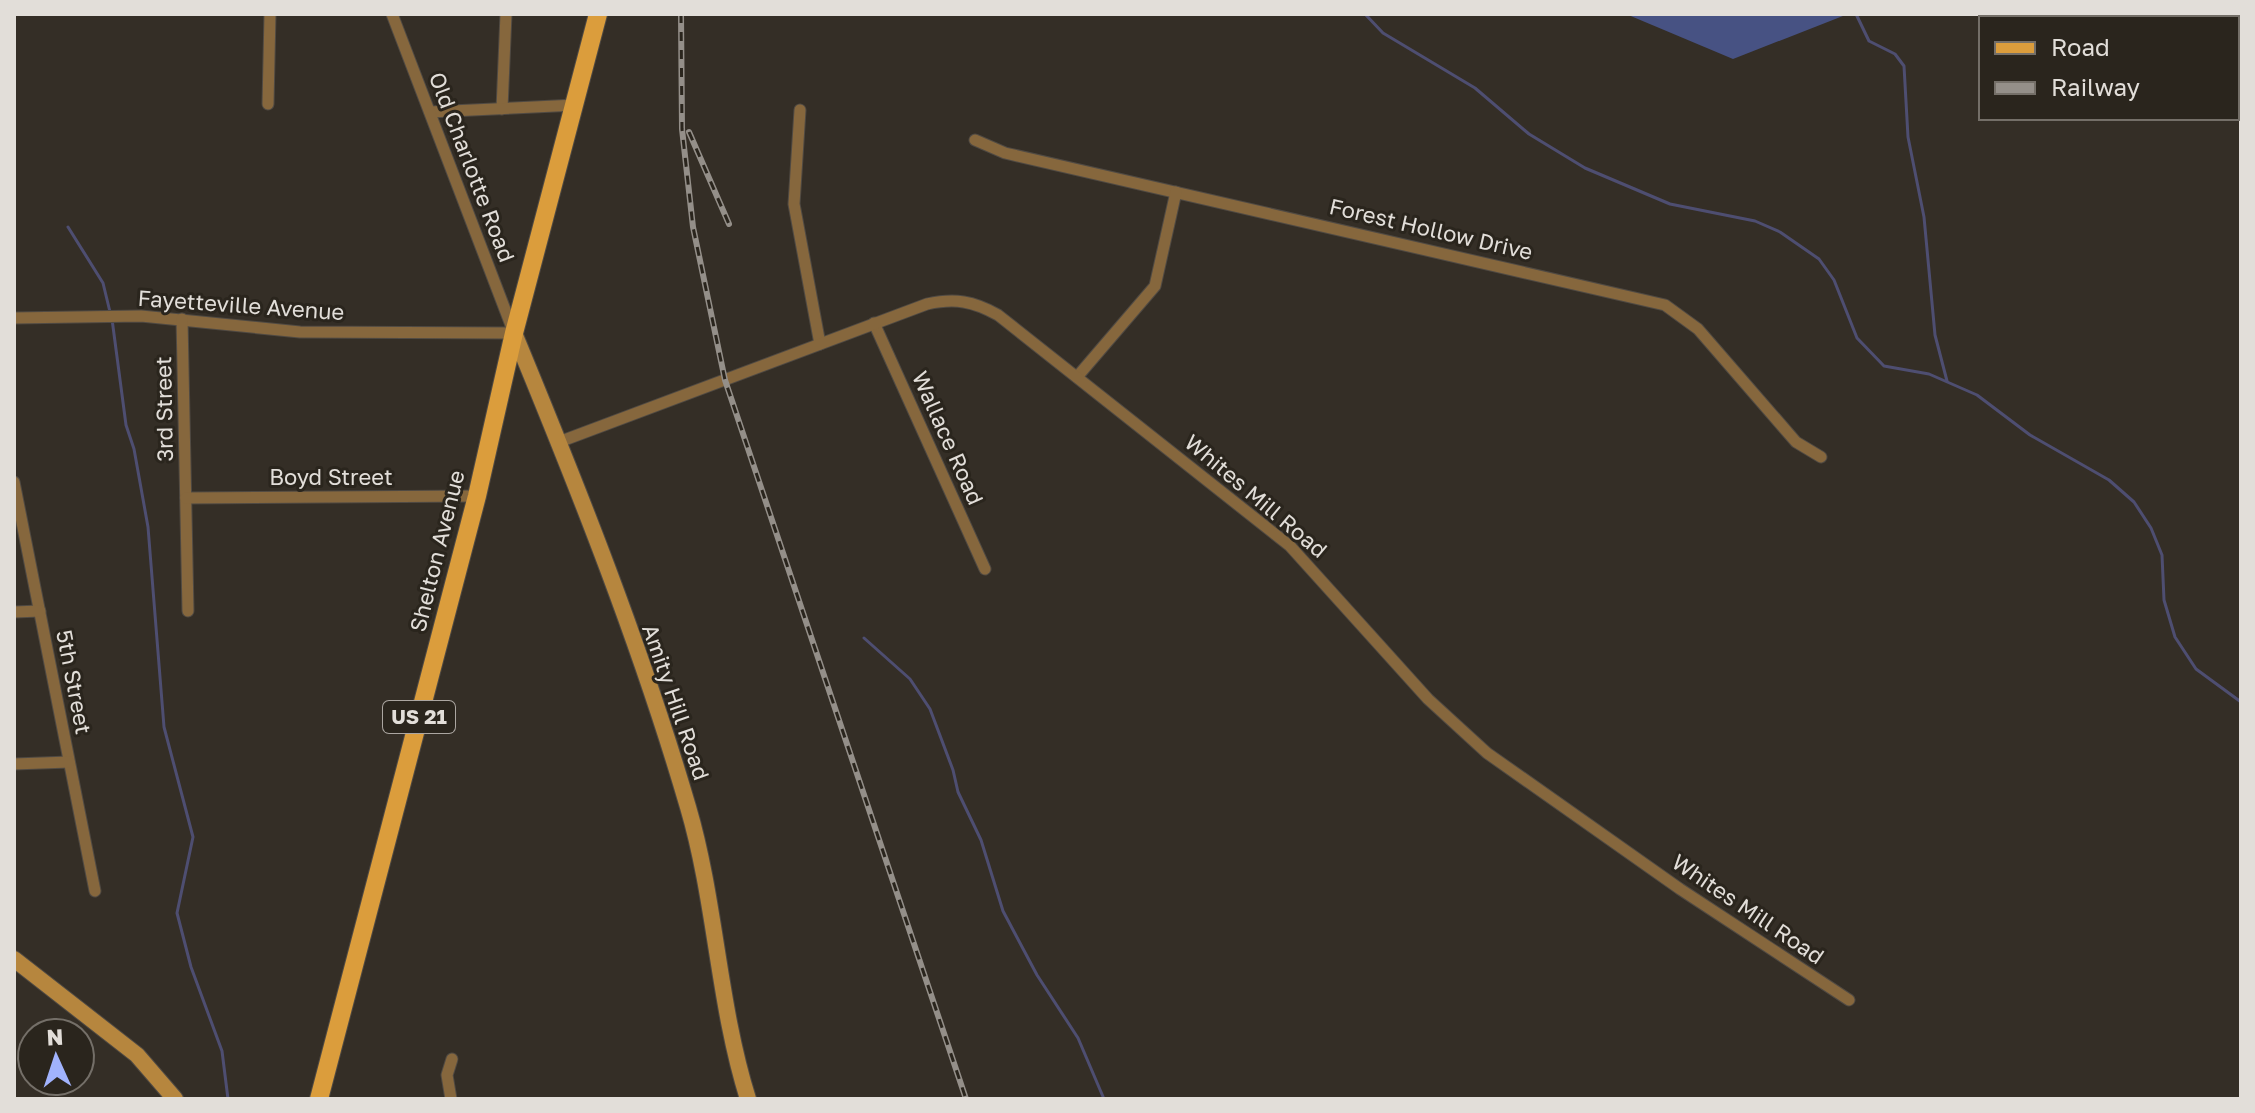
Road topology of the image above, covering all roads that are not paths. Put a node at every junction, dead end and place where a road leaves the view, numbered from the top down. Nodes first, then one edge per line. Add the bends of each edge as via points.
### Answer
1 (270, 14) edge
2 (392, 14) edge
3 (506, 14) edge
4 (598, 14) edge
5 (268, 104) dead end
6 (577, 105) junction
7 (502, 109) junction
8 (800, 110) dead end
9 (430, 112) junction
10 (975, 140) dead end
11 (1176, 192) junction
12 (14, 318) edge
13 (182, 319) junction
14 (874, 323) junction
15 (514, 333) junction
16 (820, 344) junction
17 (1077, 377) junction
18 (559, 442) junction
19 (1821, 457) dead end
20 (14, 482) edge
21 (477, 496) junction
22 (186, 498) junction
23 (985, 569) dead end
24 (40, 611) junction
25 (188, 611) dead end
26 (14, 612) edge
27 (69, 762) junction
28 (14, 764) edge
29 (95, 891) dead end
30 (14, 959) edge
31 (1849, 1000) dead end
32 (452, 1059) dead end
33 (175, 1099) edge
34 (319, 1099) edge
35 (451, 1099) edge
36 (748, 1099) edge

1 - 5 street
2 - 9 street, Old Charlotte Road
3 - 7 street
4 - 6 main road, Shelton Avenue / US 21
6 - 7 street
6 - 15 main road, Shelton Avenue / US 21
7 - 9 street
8 - 16 street via 794,204
9 - 15 street, Old Charlotte Road
10 - 11 street, Forest Hollow Drive via 1005,153
11 - 17 street via 1155,286
11 - 19 street, Forest Hollow Drive via 1665,305 1698,329 1796,442
12 - 13 street, Fayetteville Avenue
13 - 15 street, Fayetteville Avenue via 300,332
13 - 22 street, 3rd Street
14 - 16 street, Whites Mill Road
14 - 17 street, Whites Mill Road via 951,299 976,303
14 - 23 street, Wallace Road
15 - 18 street, Amity Hill Road
15 - 21 main road, Shelton Avenue / US 21
16 - 18 street, Whites Mill Road
17 - 31 street, Whites Mill Road via 1290,546 1428,699 1477,744 1680,889
18 - 36 street, Amity Hill Road via 689,810
20 - 24 street, 5th Street
21 - 22 street, Boyd Street
21 - 34 main road, Shelton Avenue / US 21
22 - 25 street, 3rd Street
24 - 26 street
24 - 27 street, 5th Street
27 - 28 street
27 - 29 street, 5th Street
30 - 33 street via 137,1055
32 - 35 street via 447,1075

